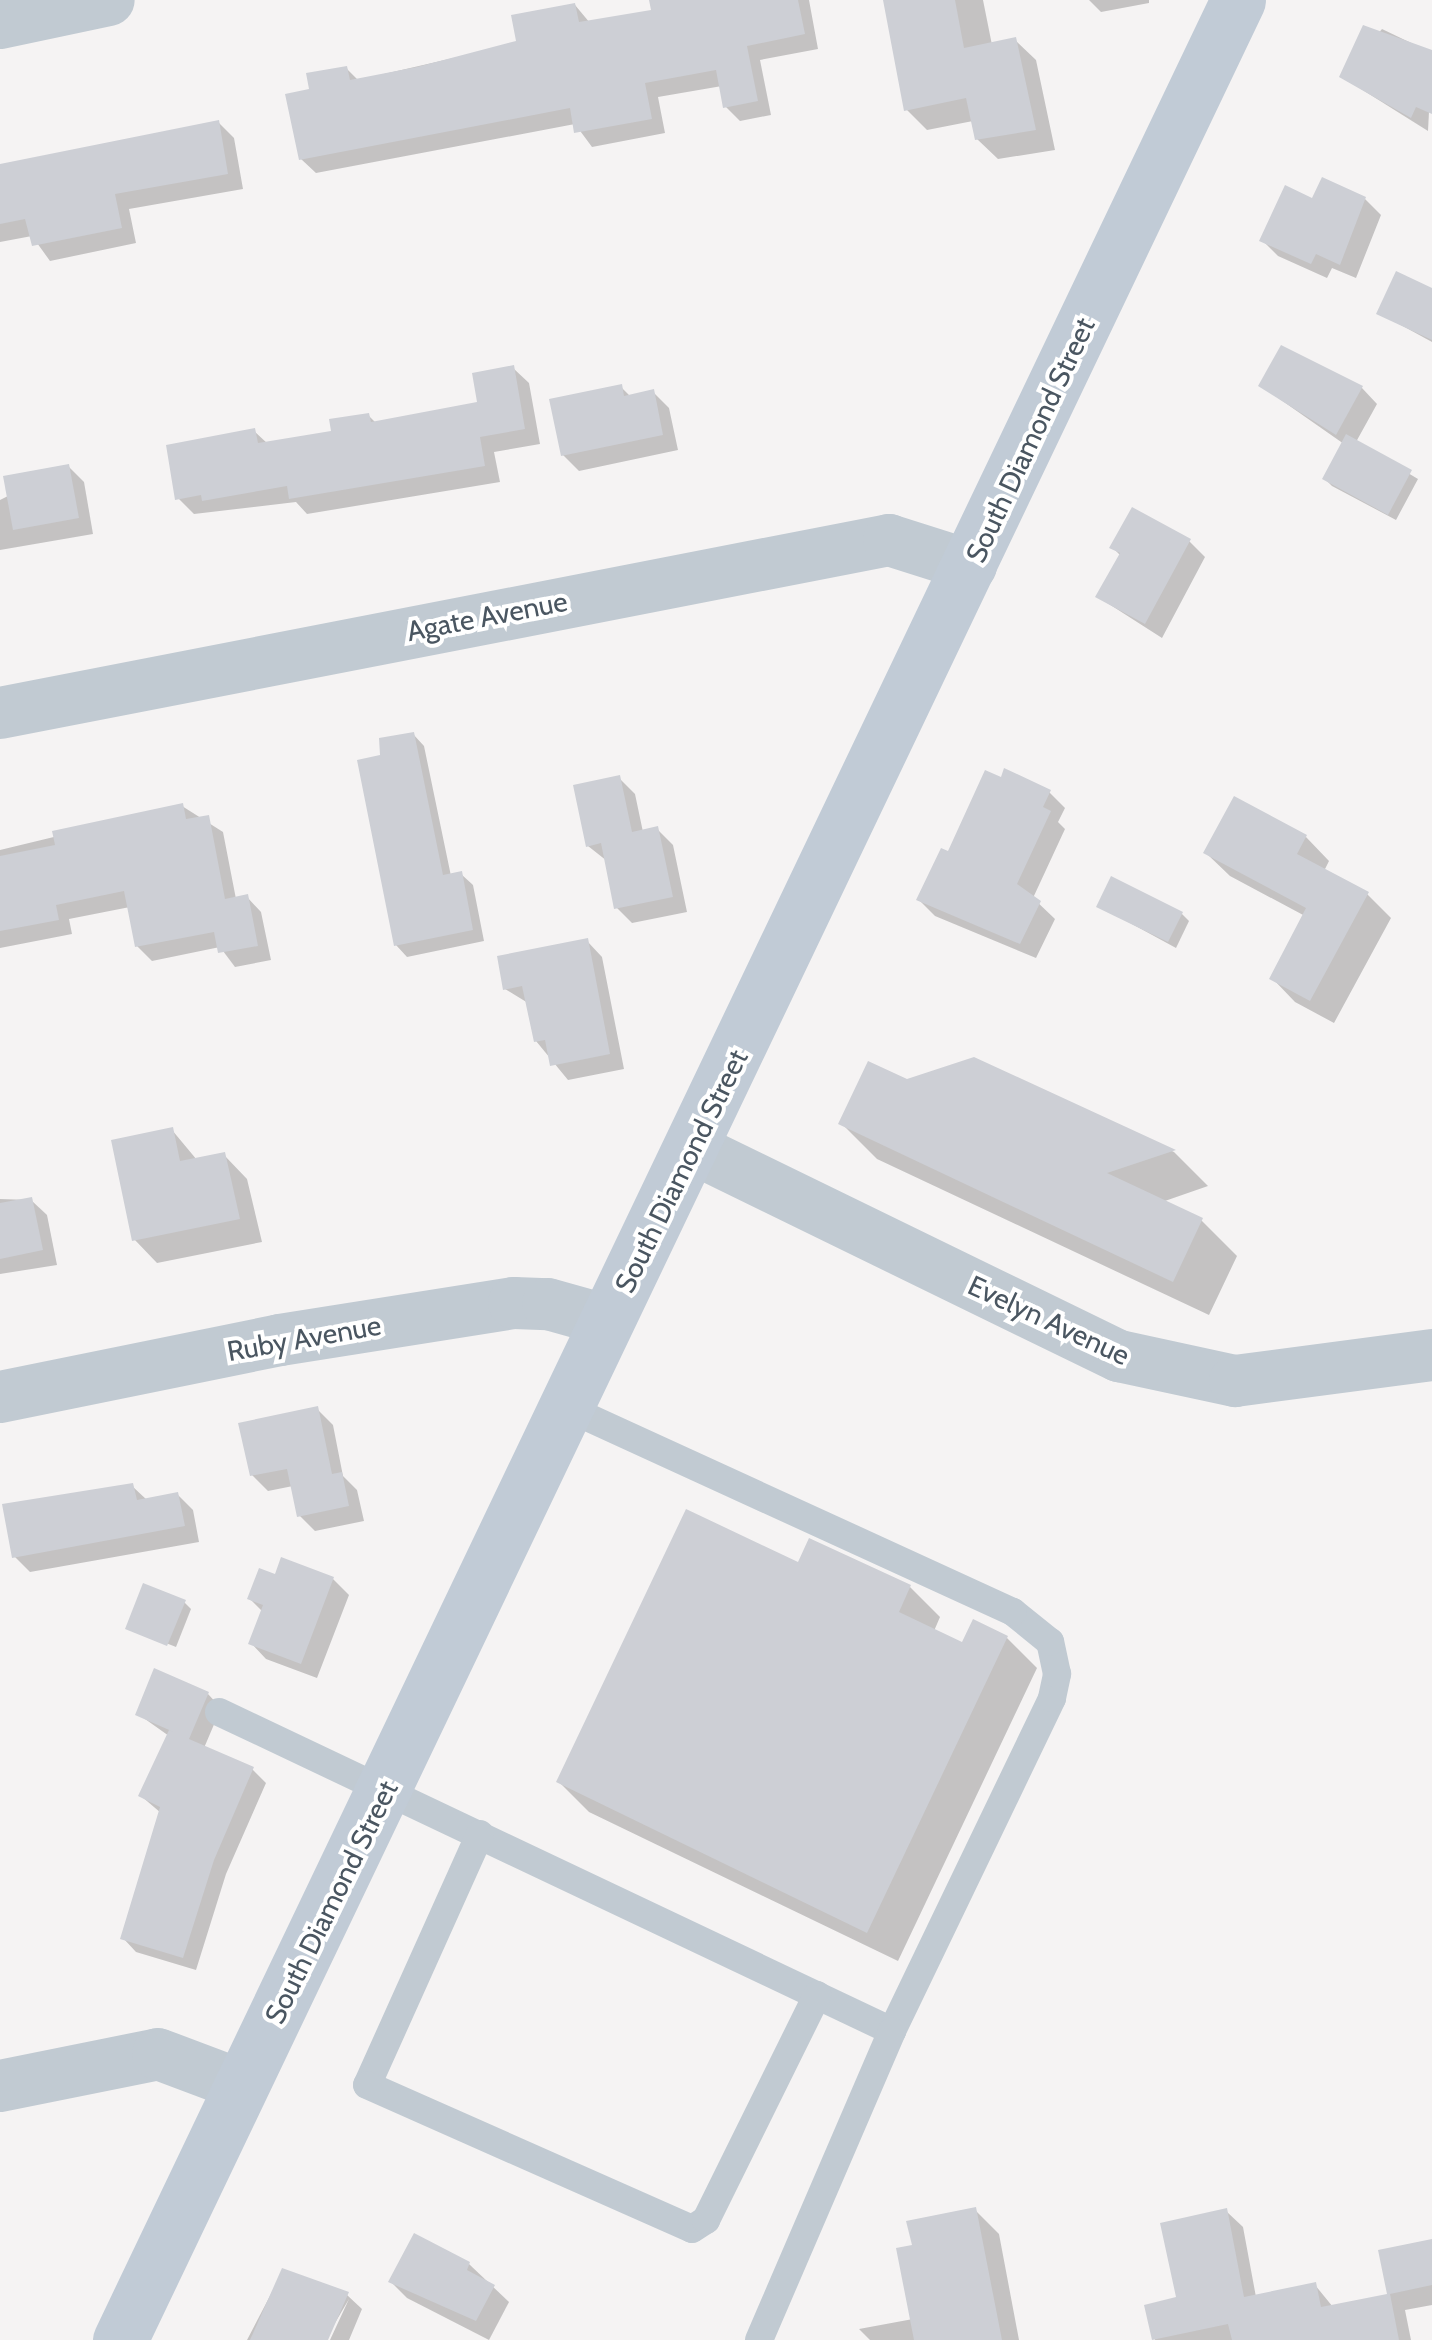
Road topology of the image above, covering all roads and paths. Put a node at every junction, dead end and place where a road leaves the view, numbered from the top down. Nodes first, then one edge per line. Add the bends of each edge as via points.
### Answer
1 (1238, 0) edge
2 (102, 1) edge
3 (0, 22) edge
4 (971, 566) junction
5 (0, 713) edge
6 (692, 1148) junction
7 (609, 1320) junction
8 (1432, 1354) edge
9 (0, 1397) edge
10 (567, 1408) junction
11 (220, 1712) dead end
12 (386, 1786) junction
13 (480, 1834) junction
14 (817, 1995) junction
15 (892, 2031) junction
16 (0, 2086) edge
17 (243, 2086) junction
18 (120, 2340) edge
19 (758, 2340) edge

1 - 4 street, South Diamond Street
2 - 3 street
4 - 5 street, Agate Avenue via 889,540
4 - 6 street, South Diamond Street
6 - 7 street, South Diamond Street
6 - 8 street, Evelyn Avenue via 1119,1356 1235,1381
7 - 9 street, Ruby Avenue via 548,1304 514,1303 280,1340
7 - 10 street, South Diamond Street
10 - 12 street, South Diamond Street
10 - 15 lane via 1014,1612 1050,1642 1057,1674 1052,1698
11 - 12 lane
12 - 13 lane
12 - 17 street, South Diamond Street
13 - 14 lane
13 - 14 lane via 367,2085 679,2228 692,2228 706,2220
14 - 15 lane
15 - 19 lane
16 - 17 street via 158,2054
17 - 18 street, South Diamond Street

